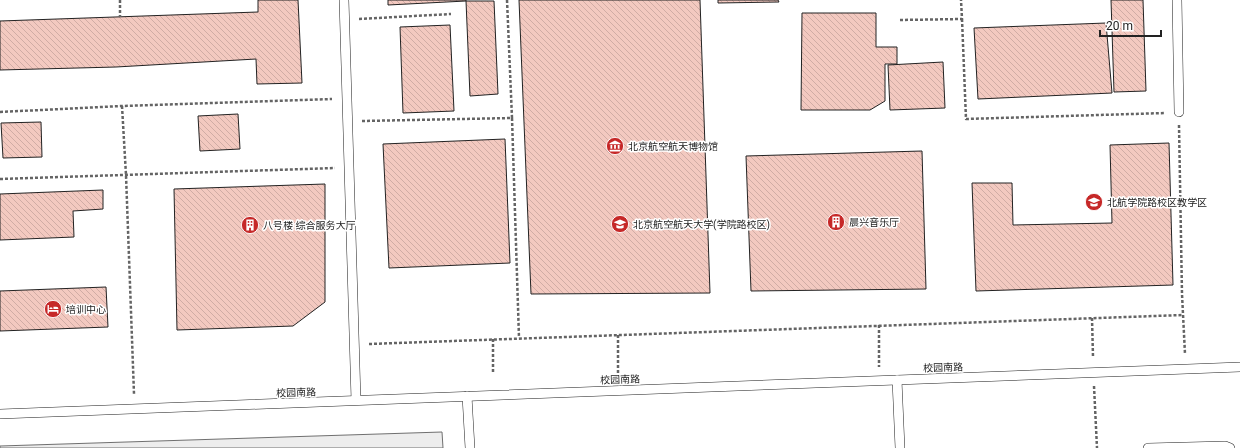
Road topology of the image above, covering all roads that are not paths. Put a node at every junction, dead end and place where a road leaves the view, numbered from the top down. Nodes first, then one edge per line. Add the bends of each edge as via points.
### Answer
1 (344, 0) edge
2 (1177, 0) edge
3 (1179, 112) road end
4 (1240, 367) edge
5 (897, 380) junction
6 (468, 396) junction
7 (356, 400) junction
8 (0, 414) edge
9 (470, 448) edge
10 (900, 448) edge
11 (1148, 448) edge
12 (1230, 448) edge

1 - 7 lane
2 - 3 lane
4 - 5 lane, 校园南路
5 - 6 lane, 校园南路
5 - 10 lane
6 - 7 lane, 校园南路
6 - 9 lane
7 - 8 lane, 校园南路
11 - 12 lane

